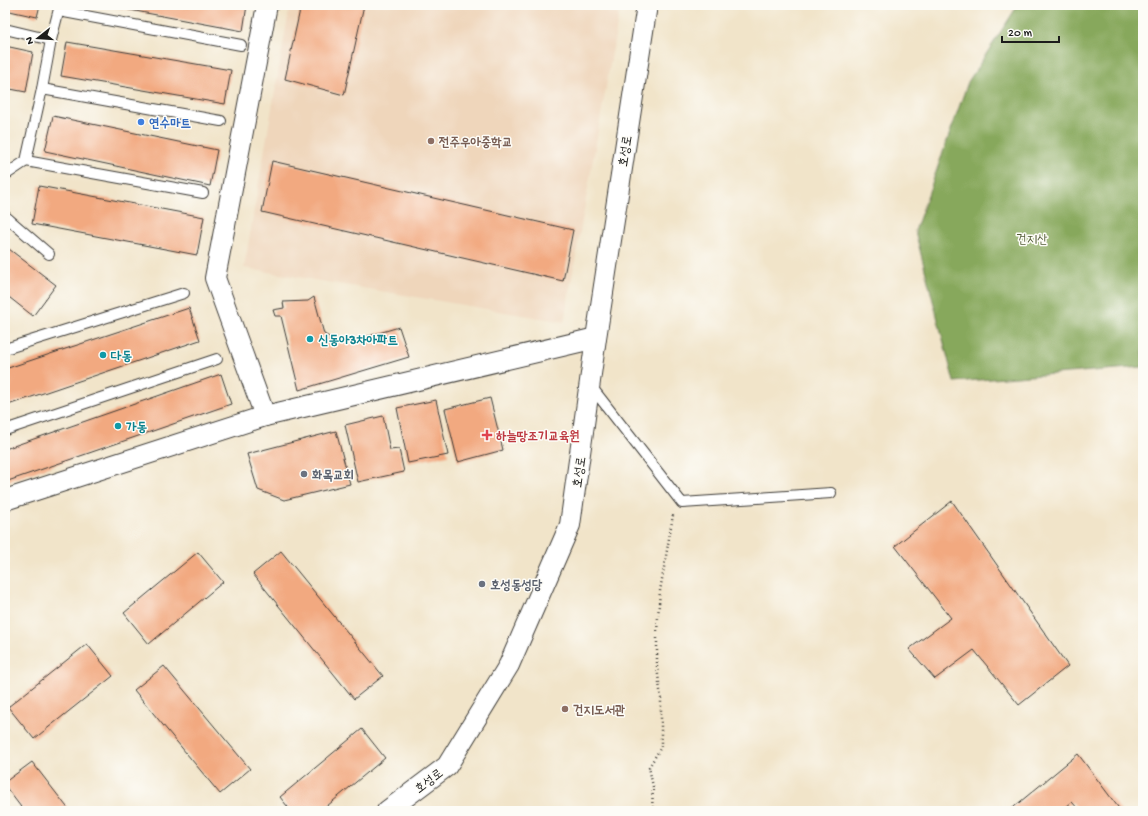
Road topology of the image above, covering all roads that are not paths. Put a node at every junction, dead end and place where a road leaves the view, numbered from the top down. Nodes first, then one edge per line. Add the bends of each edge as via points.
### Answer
1 (267, 5) edge
2 (647, 5) edge
3 (60, 8) edge
4 (5, 29) edge
5 (51, 40) junction
6 (241, 45) dead end
7 (42, 89) junction
8 (221, 121) dead end
9 (26, 161) junction
10 (5, 175) edge
11 (203, 193) dead end
12 (5, 216) edge
13 (49, 254) dead end
14 (184, 293) dead end
15 (596, 338) junction
16 (6, 347) edge
17 (217, 359) dead end
18 (590, 385) junction
19 (265, 416) junction
20 (5, 430) edge
21 (831, 493) dead end
22 (5, 500) edge
23 (387, 811) edge

1 - 19 street via 214,278
2 - 15 street, 호성로
3 - 5 lane
3 - 6 lane
4 - 5 lane
5 - 7 lane
7 - 8 lane
7 - 9 lane
9 - 10 lane
9 - 11 lane
12 - 13 lane
14 - 16 lane
15 - 18 street, 호성로
15 - 19 street
17 - 20 lane
18 - 21 lane via 682,503
18 - 23 street, 호성로 via 570,525 509,665 447,766
19 - 22 street

